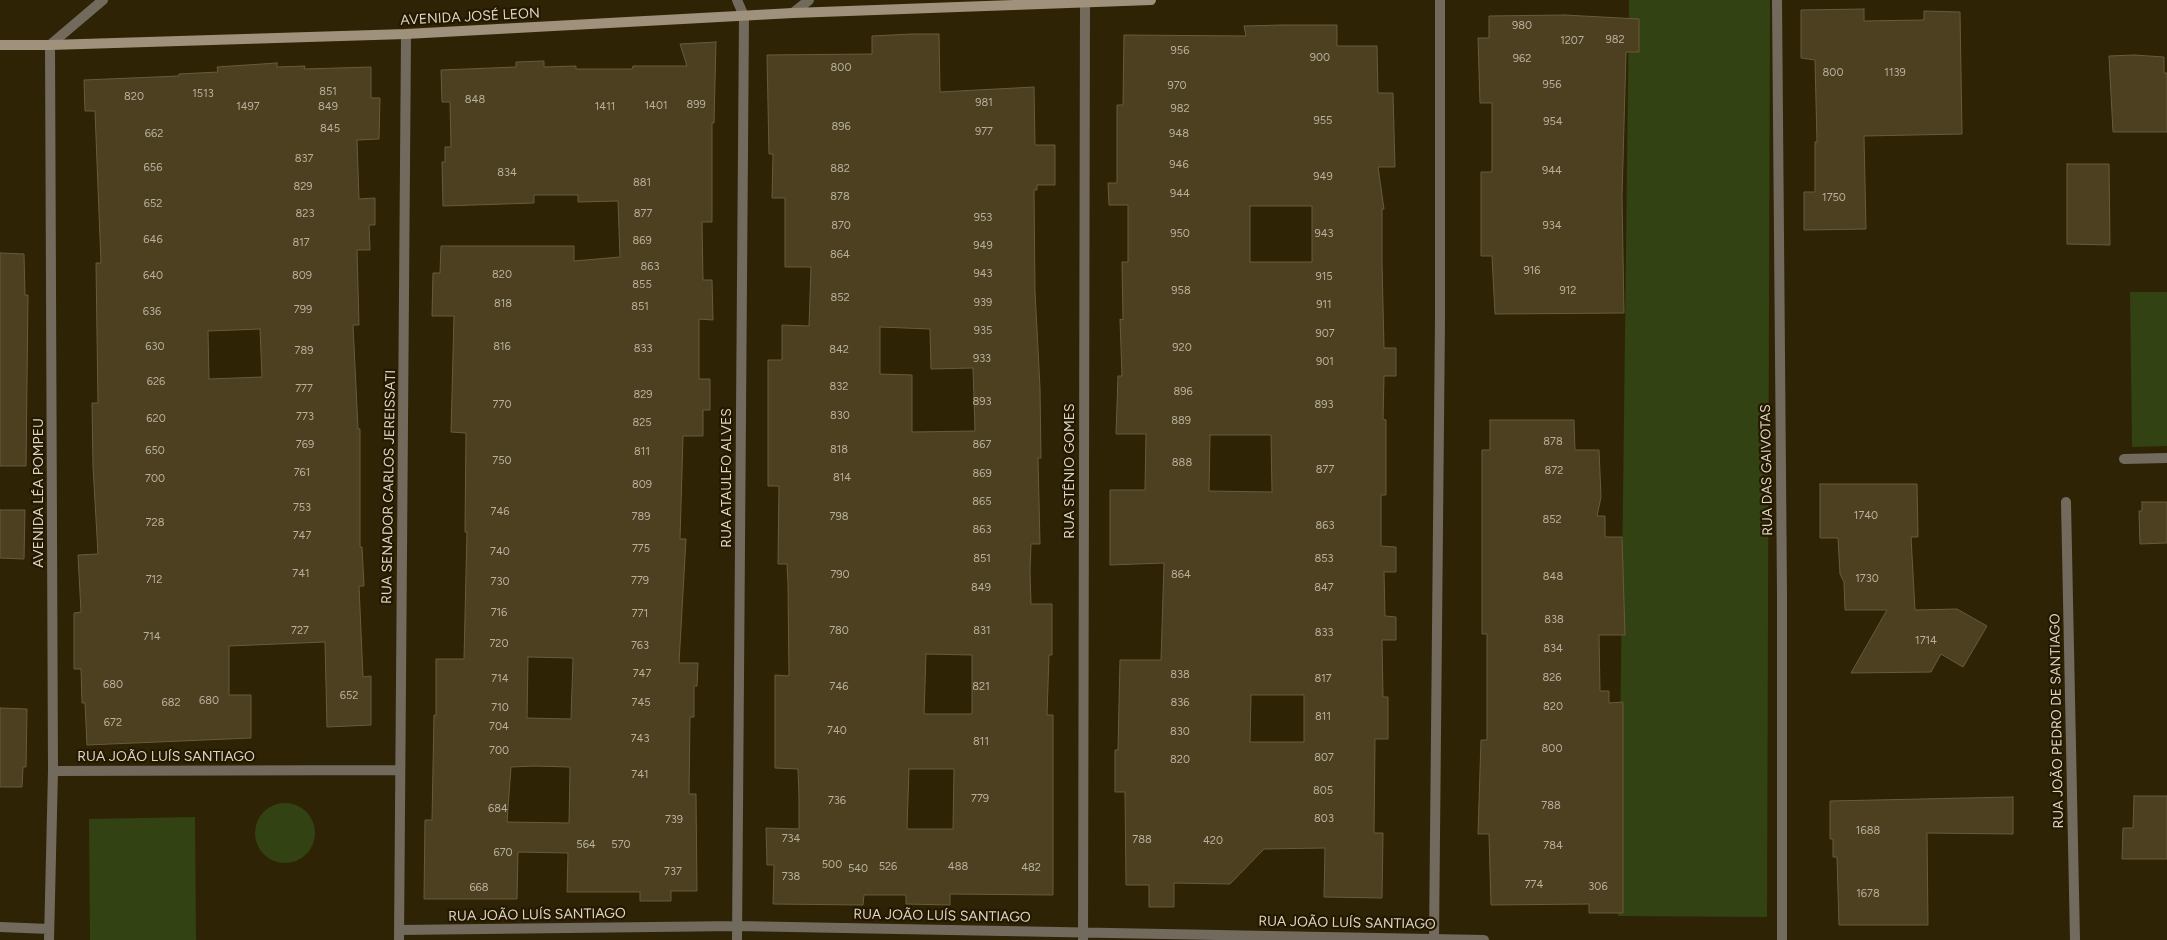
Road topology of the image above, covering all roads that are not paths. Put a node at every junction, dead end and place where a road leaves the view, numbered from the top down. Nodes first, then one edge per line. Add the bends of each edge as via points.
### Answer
1 (103, 0) edge
2 (737, 0) edge
3 (809, 0) edge
4 (1151, 0) edge
5 (1440, 0) edge
6 (1777, 0) edge
7 (1085, 2) junction
8 (794, 13) junction
9 (744, 16) junction
10 (406, 34) junction
11 (0, 45) edge
12 (50, 46) junction
13 (2167, 458) edge
14 (2124, 459) dead end
15 (2066, 502) dead end
16 (399, 770) junction
17 (53, 771) junction
18 (737, 926) junction
19 (0, 927) edge
20 (49, 929) junction
21 (399, 935) edge
22 (1083, 936) edge
23 (1434, 939) edge
24 (49, 940) edge
25 (736, 940) edge
26 (1484, 940) edge
27 (1782, 940) edge
28 (2075, 940) edge

1 - 12 street
2 - 9 street
3 - 8 street
4 - 7 main road, AVENIDA JOSÉ LEON
5 - 23 street
6 - 27 street, RUA DAS GAIVOTAS
7 - 8 main road, AVENIDA JOSÉ LEON
7 - 22 street, RUA STÊNIO GOMES
8 - 9 main road, AVENIDA JOSÉ LEON
9 - 10 main road, AVENIDA JOSÉ LEON
9 - 18 street, RUA ATAULFO ALVES
10 - 12 main road, AVENIDA JOSÉ LEON
10 - 16 street, RUA SENADOR CARLOS JEREISSATI
11 - 12 main road, AVENIDA JOSÉ LEON
12 - 17 street, AVENIDA LÉA POMPEU
13 - 14 street
15 - 28 street, RUA JOÃO PEDRO DE SANTIAGO
16 - 17 street, RUA JOÃO LUÍS SANTIAGO
16 - 21 street, RUA SENADOR CARLOS JEREISSATI
17 - 20 street, AVENIDA LÉA POMPEU
18 - 21 street, RUA JOÃO LUÍS SANTIAGO
18 - 22 street, RUA JOÃO LUÍS SANTIAGO
18 - 25 street, RUA ATAULFO ALVES
19 - 20 street
20 - 24 street, AVENIDA LÉA POMPEU
22 - 23 street, RUA JOÃO LUÍS SANTIAGO
23 - 26 street, RUA JOÃO LUÍS SANTIAGO

